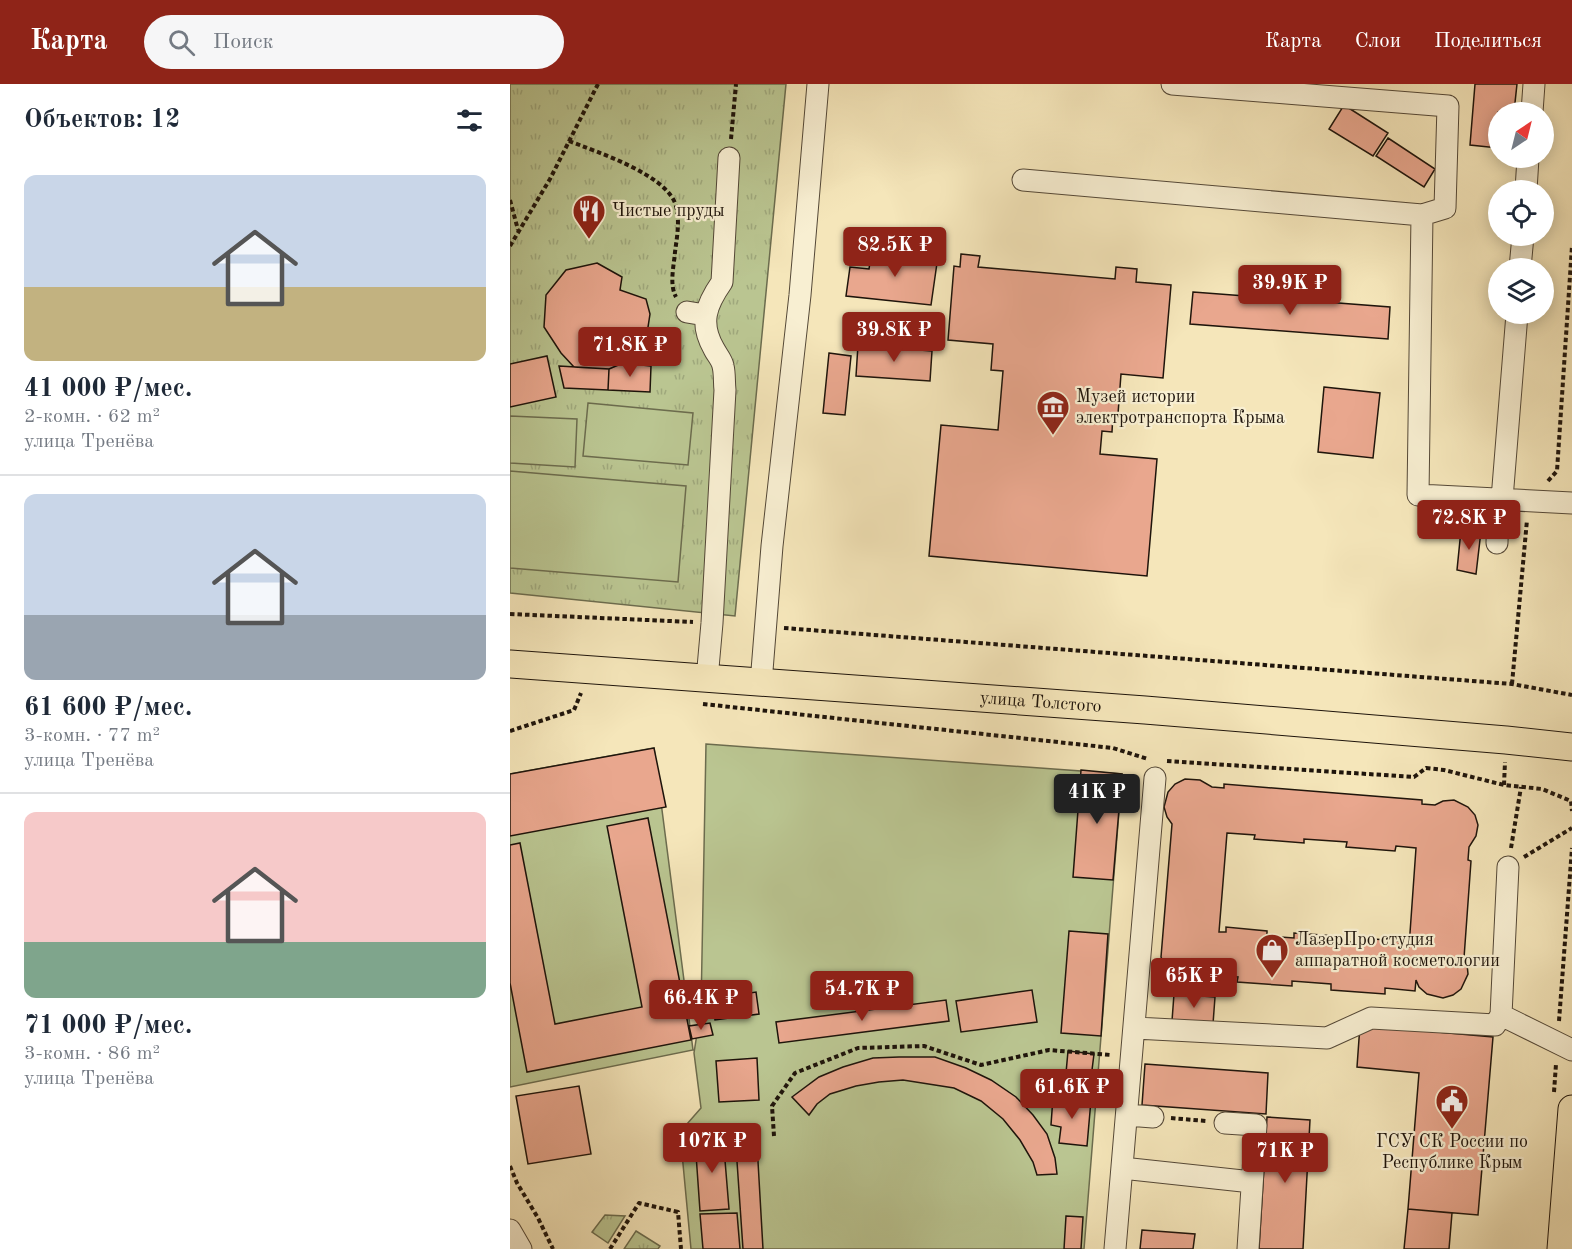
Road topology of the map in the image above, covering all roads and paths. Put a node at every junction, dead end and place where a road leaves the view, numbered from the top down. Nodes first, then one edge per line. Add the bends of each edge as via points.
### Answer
1 (598, 84) edge
2 (736, 84) edge
3 (818, 84) edge
4 (1172, 84) edge
5 (1534, 84) edge
6 (1533, 102) edge
7 (569, 141) junction
8 (729, 158) joint
9 (1023, 180) dead end
10 (510, 200) edge
11 (1422, 215) junction
12 (518, 231) junction
13 (510, 246) edge
14 (1572, 246) edge
15 (696, 314) junction
16 (1515, 324) edge
17 (1557, 471) dead end
18 (1502, 499) junction
19 (1528, 501) junction
20 (1572, 503) edge
21 (1497, 543) dead end
22 (510, 614) edge
23 (712, 623) junction
24 (764, 627) junction
25 (510, 664) edge
26 (761, 683) junction
27 (1512, 684) junction
28 (581, 691) dead end
29 (703, 691) junction
30 (1572, 695) edge
31 (510, 731) edge
32 (1572, 747) edge
33 (1158, 767) junction
34 (1521, 787) junction
35 (1572, 811) edge
36 (1572, 828) edge
37 (1508, 867) junction
38 (1501, 1015) junction
39 (1135, 1028) junction
40 (1572, 1050) edge
41 (1132, 1057) junction
42 (1572, 1109) edge
43 (1127, 1115) junction
44 (1153, 1117) joint
45 (1225, 1123) joint
46 (774, 1136) dead end
47 (510, 1166) edge
48 (1122, 1168) junction
49 (1252, 1182) junction
50 (510, 1230) edge
51 (521, 1249) edge
52 (553, 1249) edge
53 (610, 1249) edge
54 (681, 1249) edge
55 (1115, 1249) edge
56 (1248, 1249) edge
57 (1561, 1249) edge

1 - 7 path
2 - 8 path
3 - 24 street via 800,296
4 - 11 street via 1448,106 1445,208
5 - 6 street
7 - 12 path
7 - 15 path via 640,172 658,182 673,198 678,223 674,294
8 - 15 street via 722,282
9 - 11 street
10 - 12 path
11 - 18 street via 1418,495
12 - 13 path
14 - 17 path
15 - 23 street via 723,364 725,390
16 - 18 street
18 - 19 street
18 - 21 street via 1498,505
19 - 20 street
19 - 27 path
22 - 23 path
23 - 29 street
24 - 26 street
24 - 27 path
25 - 29 main road, улица Толстого via 627,671
26 - 29 main road, улица Толстого
26 - 32 main road, улица Толстого via 1156,711
27 - 30 path
28 - 31 path via 574,710
29 - 33 path via 1113,748
33 - 34 path via 1414,777 1426,768
33 - 39 street
34 - 35 path via 1542,789 1571,801
34 - 37 path
36 - 37 path
37 - 38 street
38 - 39 street via 1495,1025 1371,1018 1327,1038
38 - 40 street
39 - 41 street
41 - 43 street
41 - 46 path via 1049,1050 981,1065 924,1046 858,1048 795,1073 772,1106
42 - 57 main road
43 - 44 street
43 - 48 street
44 - 45 path
45 - 49 street via 1256,1125
47 - 52 path
48 - 49 street
48 - 55 street
49 - 56 street
50 - 51 street
53 - 54 path via 639,1203 678,1212

